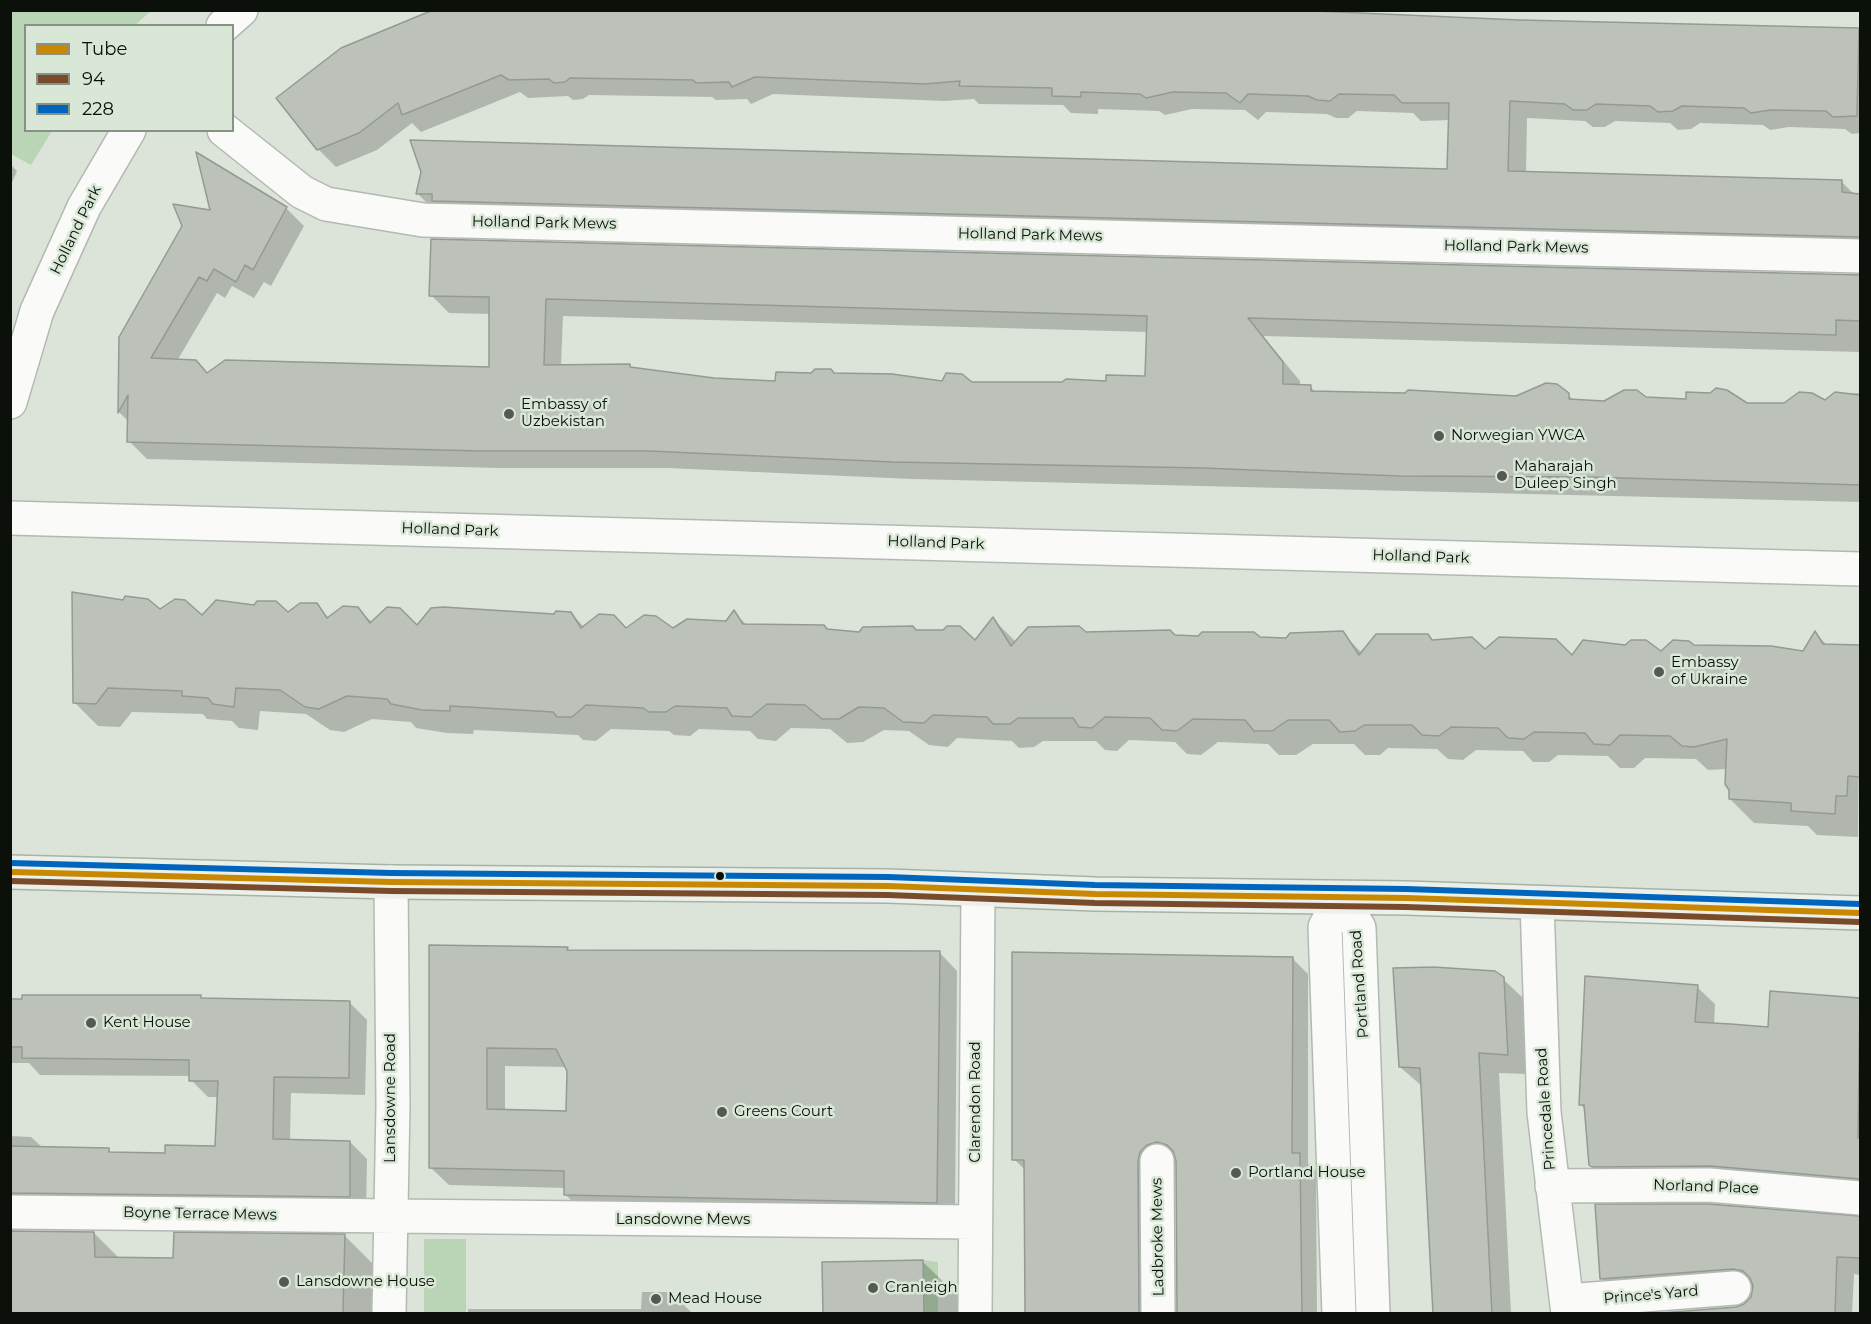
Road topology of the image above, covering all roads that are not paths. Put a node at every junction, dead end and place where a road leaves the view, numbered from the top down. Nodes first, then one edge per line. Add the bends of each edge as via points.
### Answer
1 (241, 10) edge
2 (225, 24) edge
3 (128, 132) edge
4 (227, 132) edge
5 (1860, 256) edge
6 (10, 402) edge
7 (10, 518) edge
8 (1860, 569) edge
9 (10, 873) edge
10 (391, 882) junction
11 (978, 890) junction
12 (1341, 898) junction
13 (1537, 903) junction
14 (1860, 913) edge
15 (1157, 1161) dead end
16 (1552, 1186) junction
17 (1860, 1198) edge
18 (10, 1212) edge
19 (390, 1218) junction
20 (975, 1222) junction
21 (1734, 1288) dead end
22 (1568, 1307) edge
23 (389, 1314) edge
24 (975, 1314) edge
25 (1158, 1314) edge
26 (1339, 1314) edge
27 (1373, 1314) edge

1 - 2 street
3 - 6 street, Holland Park via 84,207 37,311
4 - 5 street, Holland Park Mews via 302,192 326,204 423,220
7 - 8 street, Holland Park
9 - 10 main road
10 - 11 main road via 843,885
10 - 19 street, Lansdowne Road
11 - 12 main road
11 - 20 street, Clarendon Road
12 - 13 main road
12 - 26 street, Portland Road via 1325,927
12 - 27 street, Portland Road via 1359,928
13 - 14 main road
13 - 16 street, Princedale Road via 1544,1112
15 - 25 street, Ladbroke Mews
16 - 17 street, Norland Place via 1709,1185
16 - 22 street, Princedale Road
18 - 19 street, Boyne Terrace Mews
19 - 20 street, Lansdowne Mews
19 - 23 street, Lansdowne Road
20 - 24 street, Clarendon Road
21 - 22 street, Prince's Yard

